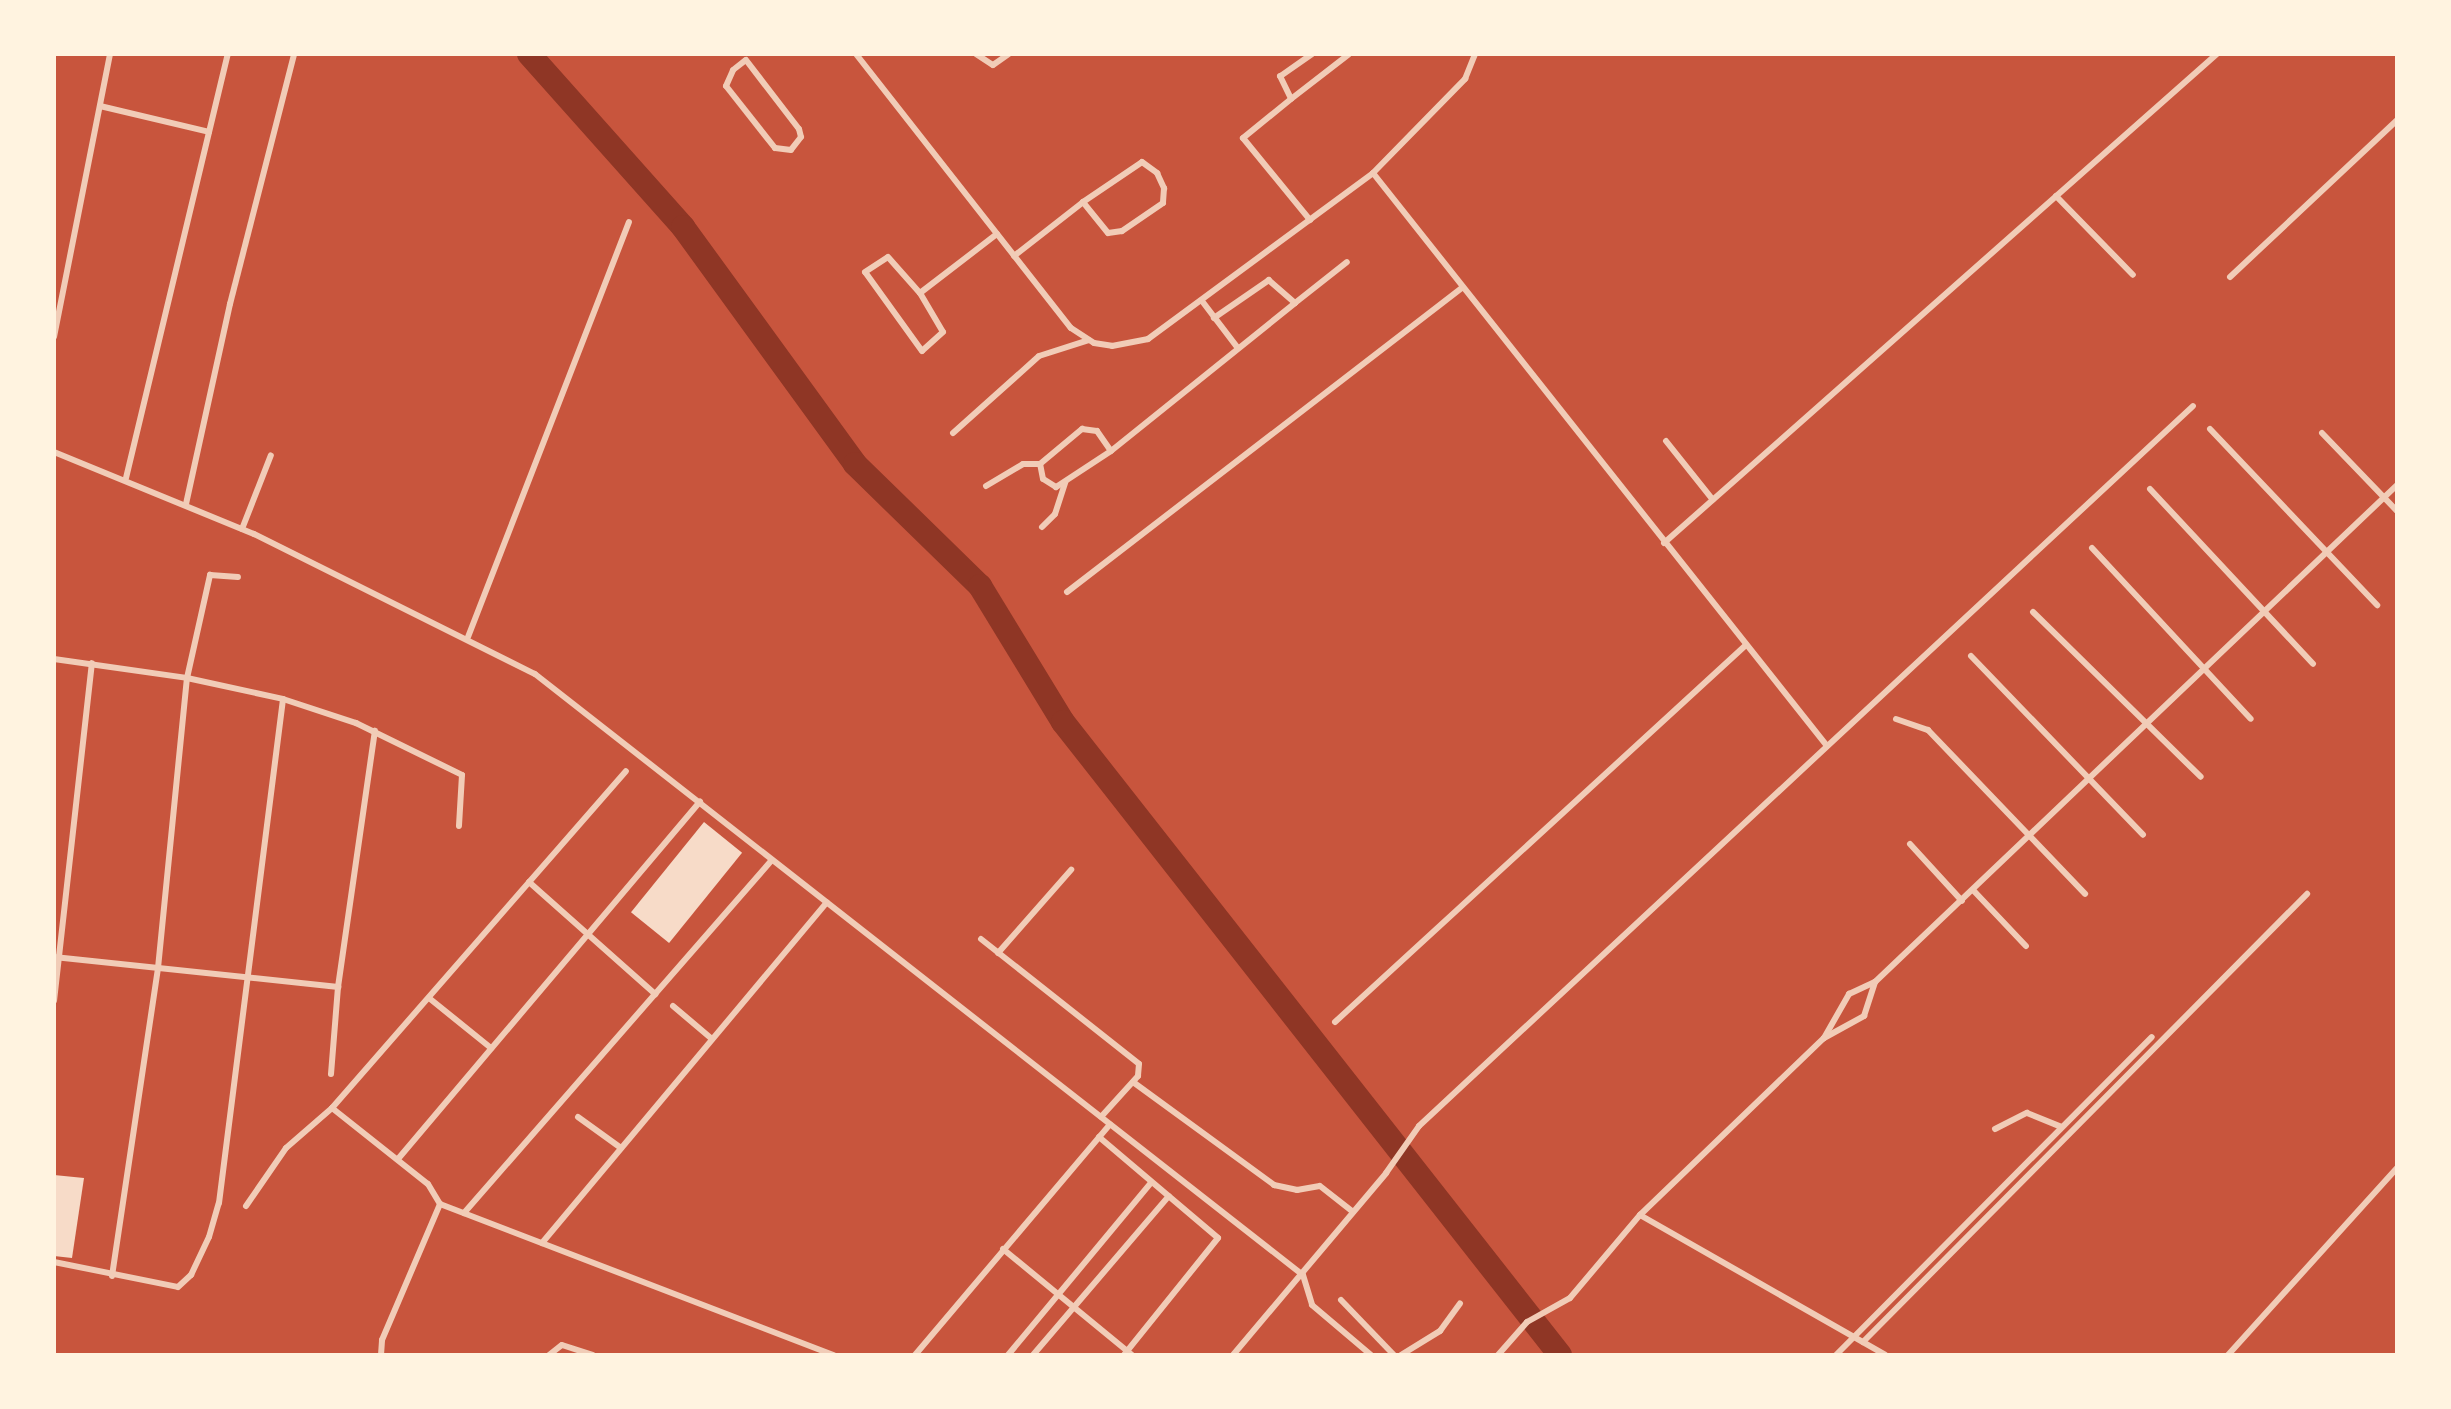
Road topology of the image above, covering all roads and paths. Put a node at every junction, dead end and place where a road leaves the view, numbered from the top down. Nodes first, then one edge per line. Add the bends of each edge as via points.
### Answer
1 (110, 54) edge
2 (228, 54) edge
3 (294, 54) edge
4 (754, 54) edge
5 (856, 54) edge
6 (976, 54) edge
7 (1009, 54) edge
8 (1312, 54) edge
9 (1349, 54) edge
10 (1475, 54) edge
11 (2217, 54) edge
12 (1301, 57) edge
13 (746, 60) junction
14 (1291, 99) junction
15 (100, 106) junction
16 (2397, 120) edge
17 (209, 132) junction
18 (1373, 173) junction
19 (2056, 196) junction
20 (1083, 202) junction
21 (1310, 220) junction
22 (629, 222) dead end
23 (997, 234) junction
24 (1014, 256) junction
25 (1347, 262) dead end
26 (2133, 275) dead end
27 (2230, 277) dead end
28 (1462, 288) junction
29 (920, 293) junction
30 (1202, 301) junction
31 (1295, 303) junction
32 (1214, 318) junction
33 (54, 337) edge
34 (1089, 339) junction
35 (1237, 347) junction
36 (2193, 406) dead end
37 (2210, 429) dead end
38 (953, 433) dead end
39 (2322, 433) dead end
40 (1666, 441) dead end
41 (1111, 451) junction
42 (54, 452) edge
43 (271, 455) dead end
44 (1040, 464) junction
45 (126, 478) junction
46 (1065, 483) junction
47 (2397, 485) edge
48 (986, 486) dead end
49 (2150, 489) dead end
50 (2384, 498) junction
51 (1713, 500) junction
52 (186, 504) junction
53 (2397, 511) edge
54 (1042, 527) dead end
55 (242, 529) junction
56 (1664, 543) junction
57 (2092, 548) dead end
58 (2326, 552) junction
59 (238, 577) dead end
60 (1067, 592) dead end
61 (2377, 605) dead end
62 (2263, 610) junction
63 (2033, 612) dead end
64 (468, 637) junction
65 (1746, 645) junction
66 (1971, 656) dead end
67 (54, 659) edge
68 (92, 663) junction
69 (2313, 664) dead end
70 (2202, 668) junction
71 (187, 678) junction
72 (283, 699) junction
73 (1896, 719) dead end
74 (2251, 719) dead end
75 (2142, 724) junction
76 (375, 731) junction
77 (1827, 746) junction
78 (626, 771) dead end
79 (2201, 777) dead end
80 (2085, 779) junction
81 (700, 801) junction
82 (459, 826) dead end
83 (2143, 835) dead end
84 (2028, 837) junction
85 (1910, 844) dead end
86 (772, 860) junction
87 (1071, 870) dead end
88 (529, 882) junction
89 (1973, 890) junction
90 (2085, 894) dead end
91 (2307, 894) dead end
92 (1962, 901) junction
93 (827, 902) junction
94 (587, 932) junction
95 (981, 939) dead end
96 (2026, 946) dead end
97 (998, 953) junction
98 (57, 957) edge
99 (158, 968) junction
100 (249, 978) junction
101 (1875, 982) junction
102 (338, 987) junction
103 (655, 994) junction
104 (429, 998) junction
105 (54, 1001) edge
106 (673, 1006) dead end
107 (1335, 1022) dead end
108 (2152, 1037) dead end
109 (1824, 1038) junction
110 (712, 1039) junction
111 (491, 1048) junction
112 (331, 1074) dead end
113 (1133, 1082) junction
114 (332, 1108) junction
115 (578, 1117) dead end
116 (1101, 1117) junction
117 (1110, 1124) junction
118 (2061, 1127) junction
119 (1995, 1129) dead end
120 (1099, 1137) junction
121 (621, 1148) junction
122 (398, 1159) junction
123 (2397, 1168) edge
124 (1151, 1183) junction
125 (1169, 1196) junction
126 (440, 1204) junction
127 (246, 1206) dead end
128 (1353, 1212) junction
129 (464, 1213) junction
130 (1640, 1215) junction
131 (542, 1243) junction
132 (1003, 1249) junction
133 (54, 1262) edge
134 (112, 1276) junction
135 (1304, 1277) junction
136 (1062, 1292) junction
137 (1341, 1300) dead end
138 (1460, 1303) dead end
139 (1076, 1304) junction
140 (1855, 1336) junction
141 (1863, 1342) junction
142 (1128, 1354) edge
143 (381, 1355) edge
144 (549, 1355) edge
145 (592, 1355) edge
146 (834, 1355) edge
147 (915, 1355) edge
148 (1008, 1355) edge
149 (1033, 1355) edge
150 (1233, 1355) edge
151 (1371, 1355) edge
152 (1394, 1355) edge
153 (1401, 1355) edge
154 (1498, 1355) edge
155 (1836, 1355) edge
156 (1885, 1355) edge
157 (2228, 1355) edge

1 - 15 street
2 - 17 street
3 - 52 street
4 - 13 street
5 - 23 street
6 - 7 street via 993,65
8 - 12 street
9 - 14 street
10 - 18 street via 1465,79
11 - 19 street
12 - 14 street via 1280,76
13 - 13 street via 727,78 726,86 775,148 791,150 801,137 799,129
14 - 21 street via 1243,138
15 - 17 street
15 - 33 street
16 - 27 street
17 - 45 street
18 - 21 street
18 - 28 street
19 - 26 street
19 - 51 street
20 - 20 street via 1142,162 1164,188 1163,203 1115,233 1108,233
20 - 24 street
21 - 30 street
22 - 64 street
23 - 24 street
23 - 29 street
24 - 34 street via 1071,328
25 - 31 street
28 - 56 street
28 - 60 street
29 - 29 street via 888,257 865,272 922,351 943,332
30 - 32 street
30 - 34 street via 1148,339 1129,345
31 - 32 street via 1269,280
31 - 35 street
32 - 35 street
34 - 38 street via 1039,356
35 - 41 street
36 - 77 street
37 - 58 street
39 - 50 street
40 - 51 street
41 - 44 street via 1097,431 1082,429
41 - 46 street
42 - 45 street
43 - 55 street
44 - 46 street via 1050,487
44 - 48 street via 1016,467
45 - 52 street
46 - 54 street via 1055,514
47 - 50 street
49 - 62 street
50 - 53 street
50 - 58 street
51 - 56 street
52 - 55 street
55 - 64 street
56 - 65 street
57 - 70 street
58 - 61 street
58 - 62 street
59 - 71 street via 210,575
62 - 69 street
62 - 70 street
63 - 75 street
64 - 81 street via 586,709
65 - 77 street
65 - 107 street
66 - 80 street
67 - 68 street
68 - 71 street
68 - 98 street
70 - 74 street
70 - 75 street
71 - 72 street
71 - 99 street
72 - 76 street
72 - 100 street
73 - 84 street via 1928,730
75 - 79 street
75 - 80 street
76 - 82 street via 462,775
76 - 102 street
77 - 128 street via 1419,1126
78 - 88 street
80 - 83 street
80 - 84 street
81 - 86 street
81 - 94 street
84 - 89 street
84 - 90 street
85 - 92 street
86 - 93 street
86 - 103 street
87 - 97 street
88 - 94 street
88 - 104 street
89 - 92 street
89 - 96 street
91 - 141 street
92 - 101 street
93 - 110 street
93 - 116 street
94 - 103 street
94 - 111 street
95 - 97 street
97 - 113 street via 1139,1064
98 - 99 street
98 - 105 street
99 - 100 street
99 - 134 street
100 - 102 street
100 - 134 street via 219,1203 203,1249 191,1275 178,1287
101 - 109 street via 1860,986 1840,1003
101 - 109 street via 1864,1016
102 - 112 street
103 - 129 street
104 - 111 street
104 - 114 street
106 - 110 street
108 - 118 street
109 - 130 street
110 - 121 street
111 - 122 street
113 - 116 street
113 - 128 street via 1274,1185 1297,1190 1320,1186
114 - 122 street
114 - 127 street via 286,1148
115 - 121 street
116 - 117 street
117 - 120 street
117 - 135 street
118 - 119 street via 2027,1113
118 - 140 street
120 - 124 street
120 - 132 street
121 - 131 street
122 - 126 street via 428,1184
123 - 157 street
124 - 125 street
124 - 136 street
125 - 139 street
125 - 142 street via 1218,1238
126 - 129 street
126 - 143 street via 382,1340
128 - 135 street
129 - 131 street
130 - 140 street
130 - 154 street via 1602,1264 1557,1306 1527,1322
131 - 146 street
132 - 136 street
132 - 147 street
133 - 134 street
135 - 150 street
135 - 151 street via 1309,1300
136 - 139 street
136 - 148 street
137 - 152 street
138 - 153 street via 1440,1331
139 - 142 street
139 - 149 street
140 - 141 street
140 - 155 street
141 - 156 street
144 - 145 street via 562,1345

